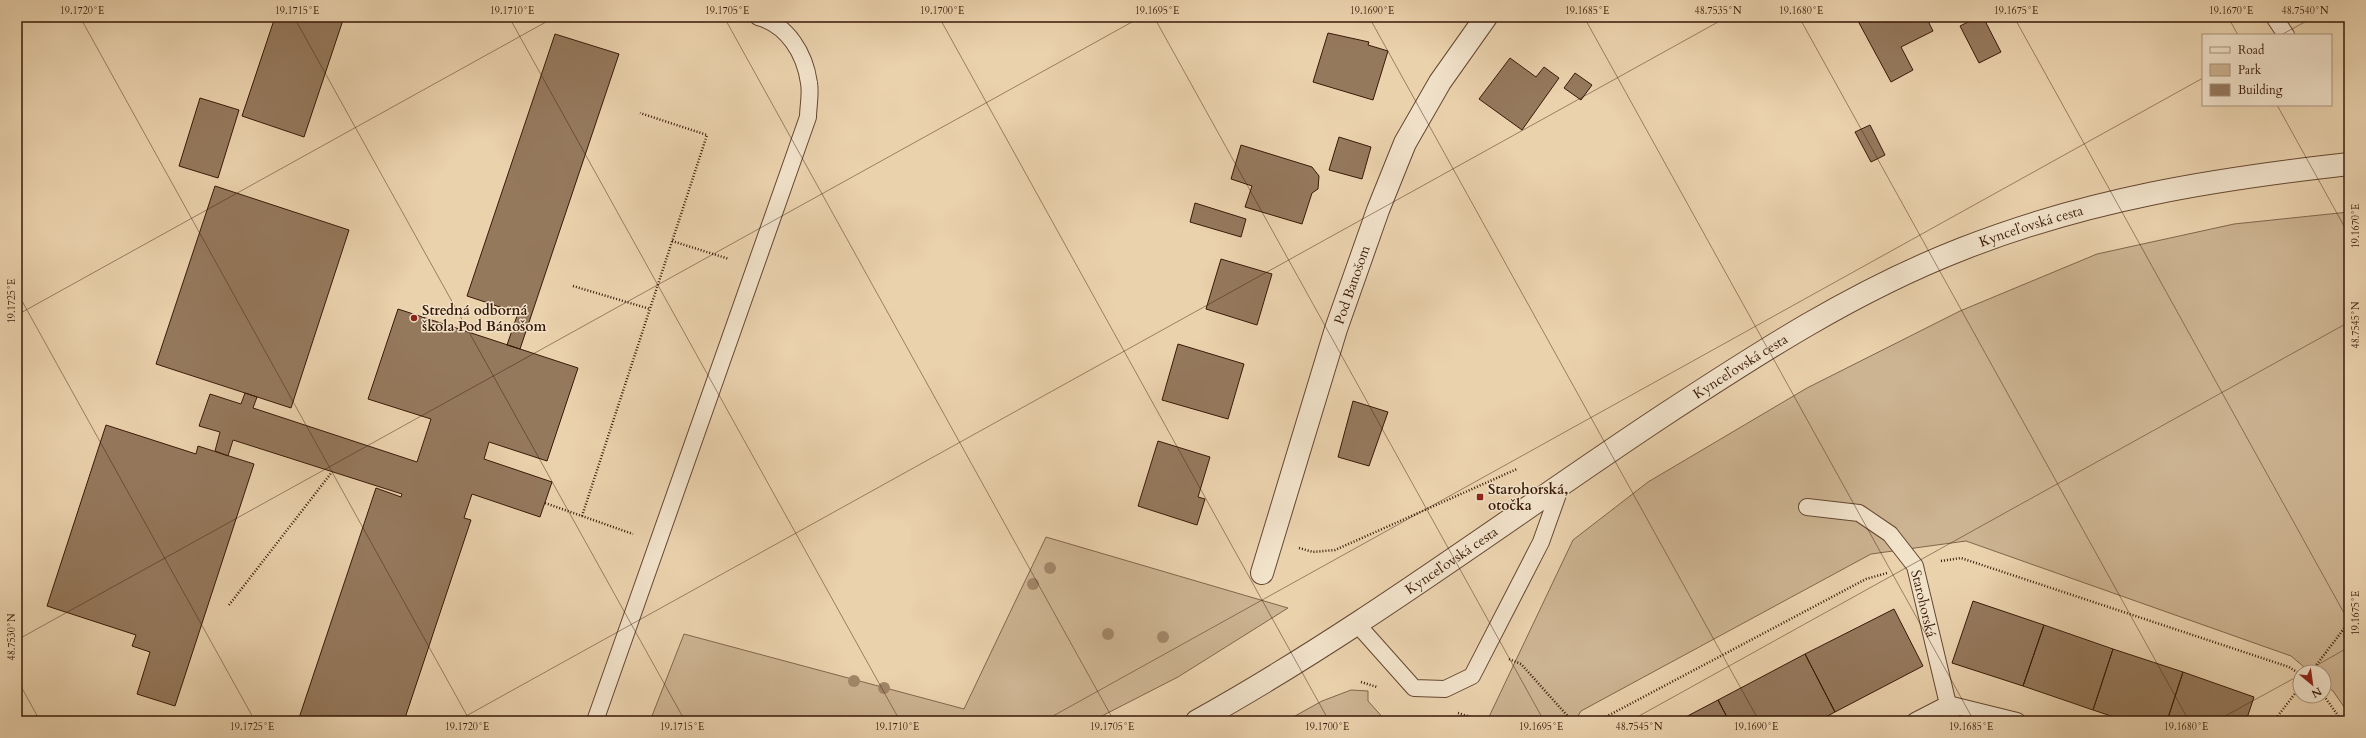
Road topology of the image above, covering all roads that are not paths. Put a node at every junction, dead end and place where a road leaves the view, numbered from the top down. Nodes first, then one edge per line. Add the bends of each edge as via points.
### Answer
1 (758, 17) edge
2 (1486, 17) edge
3 (2274, 17) edge
4 (2285, 34) edge
5 (2349, 164) edge
6 (1562, 483) junction
7 (1807, 507) dead end
8 (1262, 573) dead end
9 (1357, 624) junction
10 (1948, 704) junction
11 (595, 721) edge
12 (1197, 721) edge
13 (1915, 721) edge
14 (1952, 721) edge
15 (2017, 721) edge

1 - 11 lane via 787,32 802,55 809,84 808,117
2 - 8 street, Pod Banošom via 1440,82 1405,143 1378,210 1336,329
3 - 4 lane
5 - 6 street, Kynceľovská cesta via 2208,182 2121,199 2037,222 1960,249 1881,285 1806,325 1726,374
6 - 9 street, Kynceľovská cesta
6 - 9 lane via 1541,542 1472,676 1445,689 1414,688
7 - 10 lane, Starohorská via 1859,513 1890,534 1915,566
9 - 12 street, Kynceľovská cesta via 1240,698
10 - 13 lane
10 - 14 lane, Starohorská
10 - 15 lane

